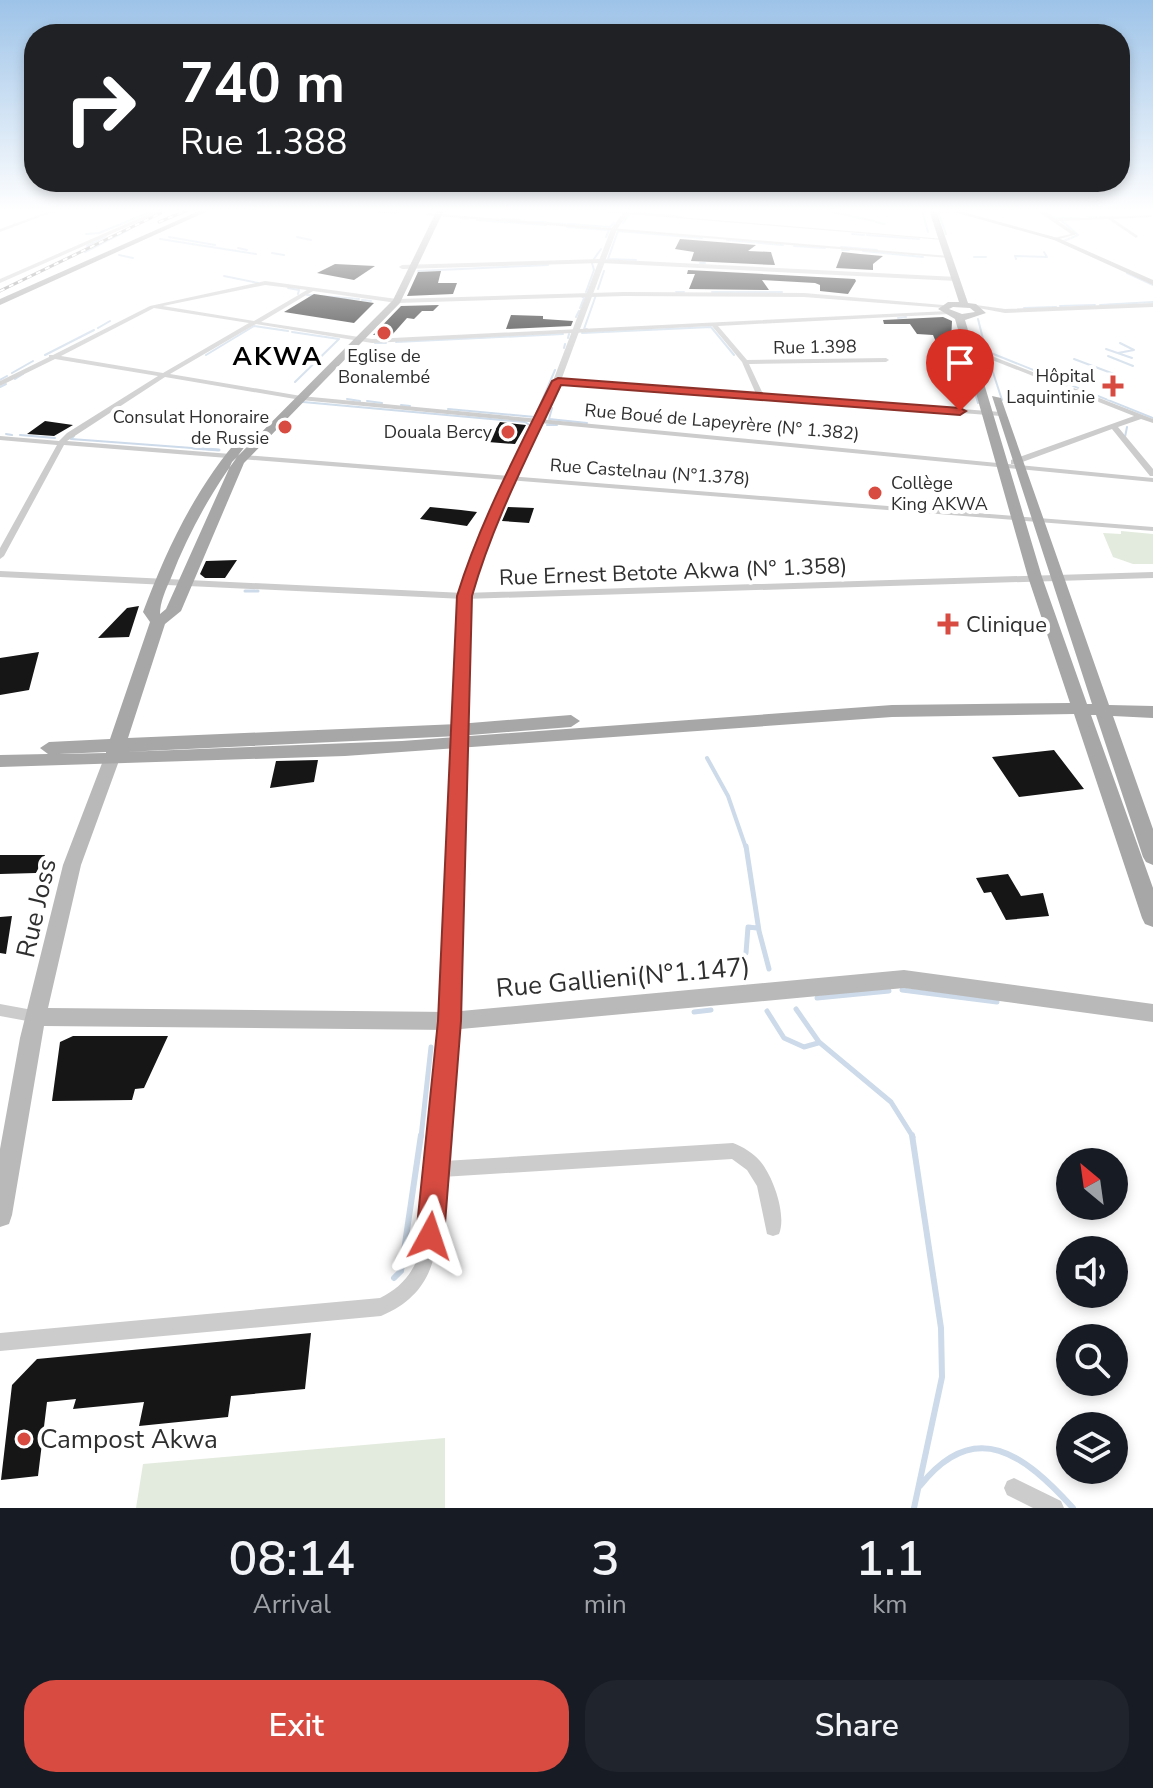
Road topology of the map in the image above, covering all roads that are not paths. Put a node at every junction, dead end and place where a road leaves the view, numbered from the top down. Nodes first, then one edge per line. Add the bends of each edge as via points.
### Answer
1 (43, 280) edge
2 (45, 280) edge
3 (397, 280) edge
4 (403, 280) edge
5 (595, 280) edge
6 (948, 280) edge
7 (957, 280) edge
8 (310, 290) junction
9 (590, 294) junction
10 (0, 300) edge
11 (383, 300) junction
12 (397, 301) junction
13 (1153, 305) edge
14 (152, 307) junction
15 (962, 310) junction
16 (253, 323) junction
17 (714, 325) junction
18 (577, 331) junction
19 (346, 337) junction
20 (360, 340) junction
21 (973, 350) junction
22 (51, 356) junction
23 (886, 360) dead end
24 (745, 362) junction
25 (162, 376) junction
26 (558, 381) junction
27 (0, 384) edge
28 (294, 397) junction
29 (761, 398) junction
30 (995, 414) junction
31 (1141, 416) junction
32 (540, 421) junction
33 (1153, 421) edge
34 (1114, 427) junction
35 (0, 438) edge
36 (62, 442) junction
37 (228, 455) junction
38 (244, 456) junction
39 (1002, 463) junction
40 (1019, 465) junction
41 (511, 477) junction
42 (1153, 477) edge
43 (1020, 517) junction
44 (1036, 518) junction
45 (1153, 529) edge
46 (0, 556) edge
47 (0, 574) edge
48 (1153, 575) edge
49 (1035, 577) junction
50 (1055, 577) junction
51 (158, 581) junction
52 (188, 581) junction
53 (464, 596) junction
54 (158, 622) junction
55 (1153, 700) edge
56 (1088, 702) junction
57 (1153, 712) edge
58 (458, 737) junction
59 (0, 750) edge
60 (115, 752) junction
61 (0, 761) edge
62 (1125, 832) junction
63 (1150, 836) edge
64 (1153, 857) edge
65 (1153, 918) edge
66 (0, 1010) edge
67 (1153, 1013) edge
68 (38, 1017) junction
69 (450, 1021) junction
70 (436, 1169) junction
71 (0, 1215) edge
72 (773, 1228) dead end
73 (0, 1342) edge
74 (1014, 1488) dead end
75 (1054, 1508) edge

1 - 10 highway
2 - 10 highway
3 - 11 main road
4 - 12 main road
5 - 9 street
6 - 15 main road
7 - 15 main road
8 - 11 street
8 - 14 street via 265,283
8 - 16 street
9 - 12 street
9 - 15 street via 811,295
9 - 18 street
11 - 12 street
11 - 19 main road
12 - 20 main road
13 - 15 street
14 - 16 street
14 - 22 street
15 - 17 street
15 - 21 main road
16 - 19 street
16 - 25 street
17 - 18 street
17 - 24 street
18 - 20 street
18 - 26 street
19 - 20 street
19 - 28 main road
20 - 28 main road
21 - 30 main road
21 - 31 street
22 - 25 street, Rue Boué de Lapeyrère (N° 1.382)
22 - 27 street
23 - 24 street, Rue 1.398
24 - 29 street
25 - 28 street, Rue Boué de Lapeyrère (N° 1.382)
25 - 36 street
26 - 29 street
26 - 32 street
28 - 32 street, Rue Boué de Lapeyrère (N° 1.382)
28 - 37 main road
28 - 38 main road
29 - 30 street
30 - 39 main road
30 - 40 main road
31 - 33 street
31 - 34 street
32 - 39 street, Rue Boué de Lapeyrère (N° 1.382)
32 - 41 street
34 - 40 street
34 - 42 street
35 - 36 street, Rue Castelnau (N°1.378)
36 - 37 street, Rue Castelnau (N°1.378)
36 - 46 street
37 - 38 street, Rue Castelnau (N°1.378)
37 - 51 main road
38 - 41 street, Rue Castelnau (N°1.378)
38 - 52 main road
39 - 40 street, Rue Boué de Lapeyrère (N° 1.382)
39 - 43 main road
40 - 42 street, Rue Boué de Lapeyrère (N° 1.382)
40 - 44 main road
41 - 43 street, Rue Castelnau (N°1.378)
41 - 53 street
43 - 44 street, Rue Castelnau (N°1.378)
43 - 49 main road
44 - 45 street, Rue Castelnau (N°1.378)
44 - 50 main road
47 - 51 street, Rue Ernest Betote Akwa (N° 1.358)
48 - 50 street, Rue Ernest Betote Akwa (N° 1.358)
49 - 50 street, Rue Ernest Betote Akwa (N° 1.358)
49 - 53 street, Rue Ernest Betote Akwa (N° 1.358)
49 - 56 main road
50 - 56 main road
51 - 52 street, Rue Ernest Betote Akwa (N° 1.358)
51 - 54 main road via 151,612
52 - 53 street, Rue Ernest Betote Akwa (N° 1.358)
52 - 54 main road via 173,611
53 - 58 street
54 - 60 main road
55 - 56 main road
56 - 57 main road
56 - 58 main road
56 - 62 main road
56 - 63 main road
58 - 60 main road
58 - 69 street
59 - 60 main road
60 - 61 main road
60 - 68 main road, Rue Joss via 72,865
62 - 63 street
62 - 65 main road
63 - 64 main road
66 - 68 street, Rue Gallieni(N°1.147)
67 - 69 main road, Rue Gallieni(N°1.147) via 904,979
68 - 69 main road, Rue Gallieni(N°1.147)
68 - 71 main road, Rue Joss
69 - 70 street
70 - 72 street via 733,1151 758,1166 772,1206
70 - 73 street via 426,1260 417,1283 381,1307
74 - 75 street

